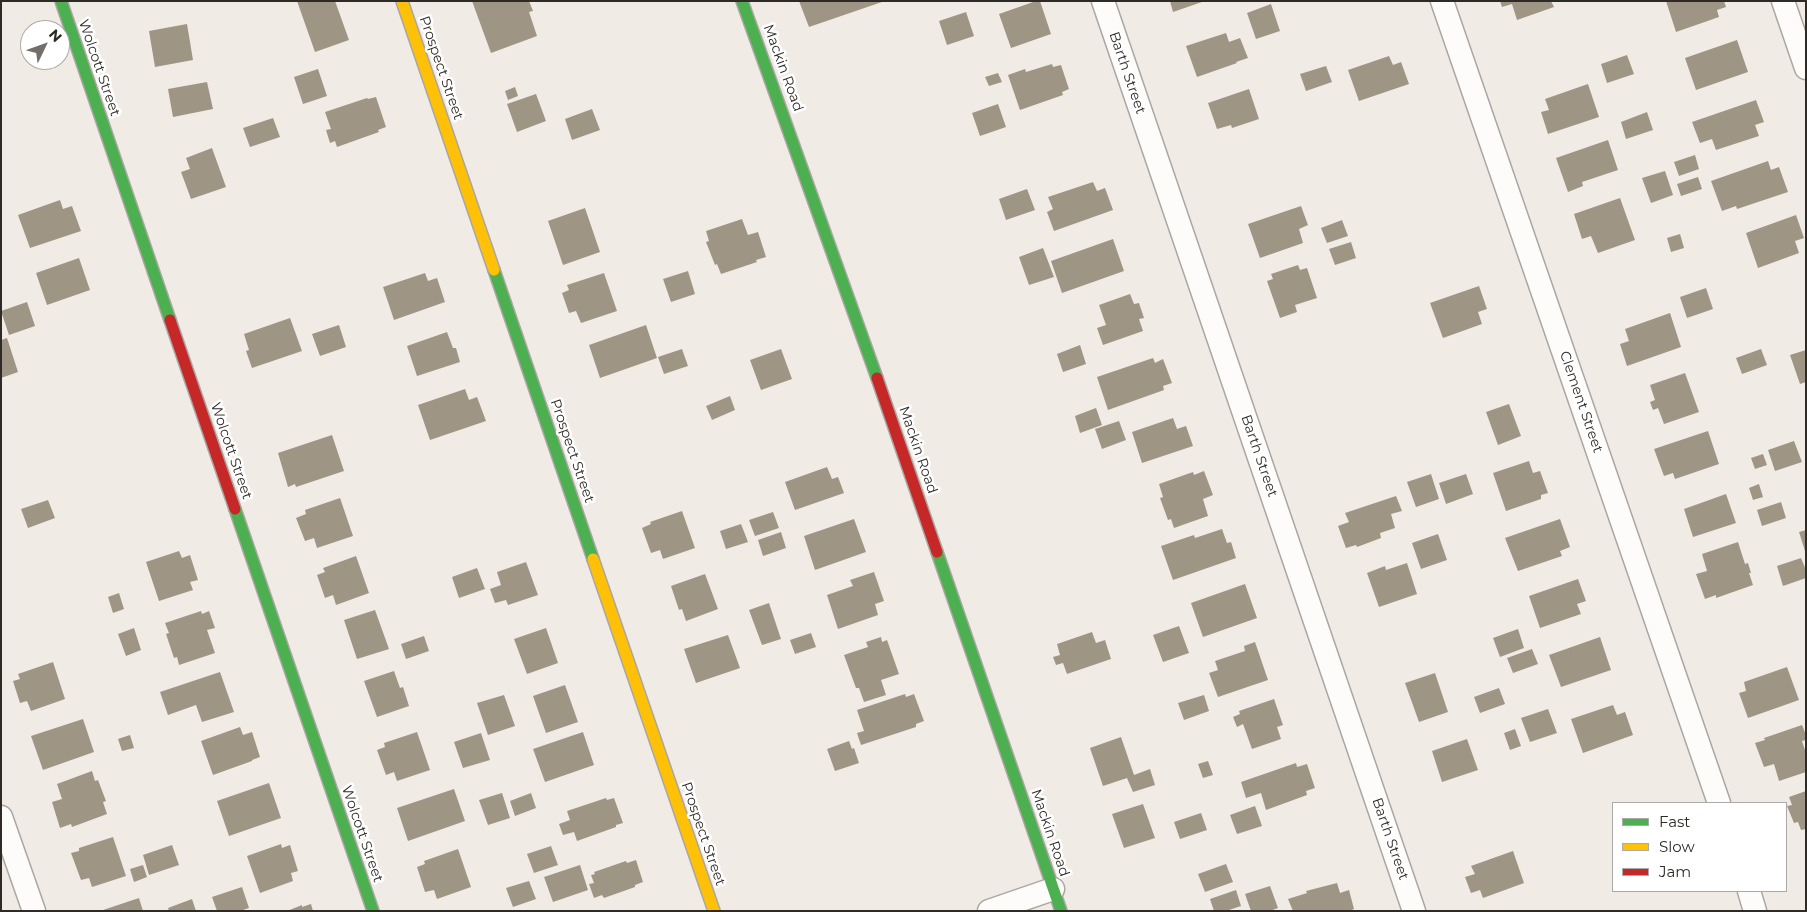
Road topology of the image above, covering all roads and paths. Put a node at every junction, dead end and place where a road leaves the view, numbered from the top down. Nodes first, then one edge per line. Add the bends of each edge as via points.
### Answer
1 (60, 1) edge
2 (402, 1) edge
3 (742, 1) edge
4 (1103, 1) edge
5 (1442, 1) edge
6 (1783, 1) edge
7 (1806, 68) edge
8 (1718, 802) edge
9 (1, 817) edge
10 (1053, 889) junction
11 (1748, 892) edge
12 (34, 911) edge
13 (373, 911) edge
14 (714, 911) edge
15 (989, 911) edge
16 (1061, 911) edge
17 (1414, 911) edge
18 (1755, 911) edge

1 - 13 street, Wolcott Street
2 - 14 street, Prospect Street
3 - 10 street, Mackin Road via 860,328
4 - 17 street, Barth Street
5 - 8 street, Clement Street
6 - 7 street
9 - 12 street
10 - 15 street
10 - 16 street, Mackin Road
11 - 18 street

